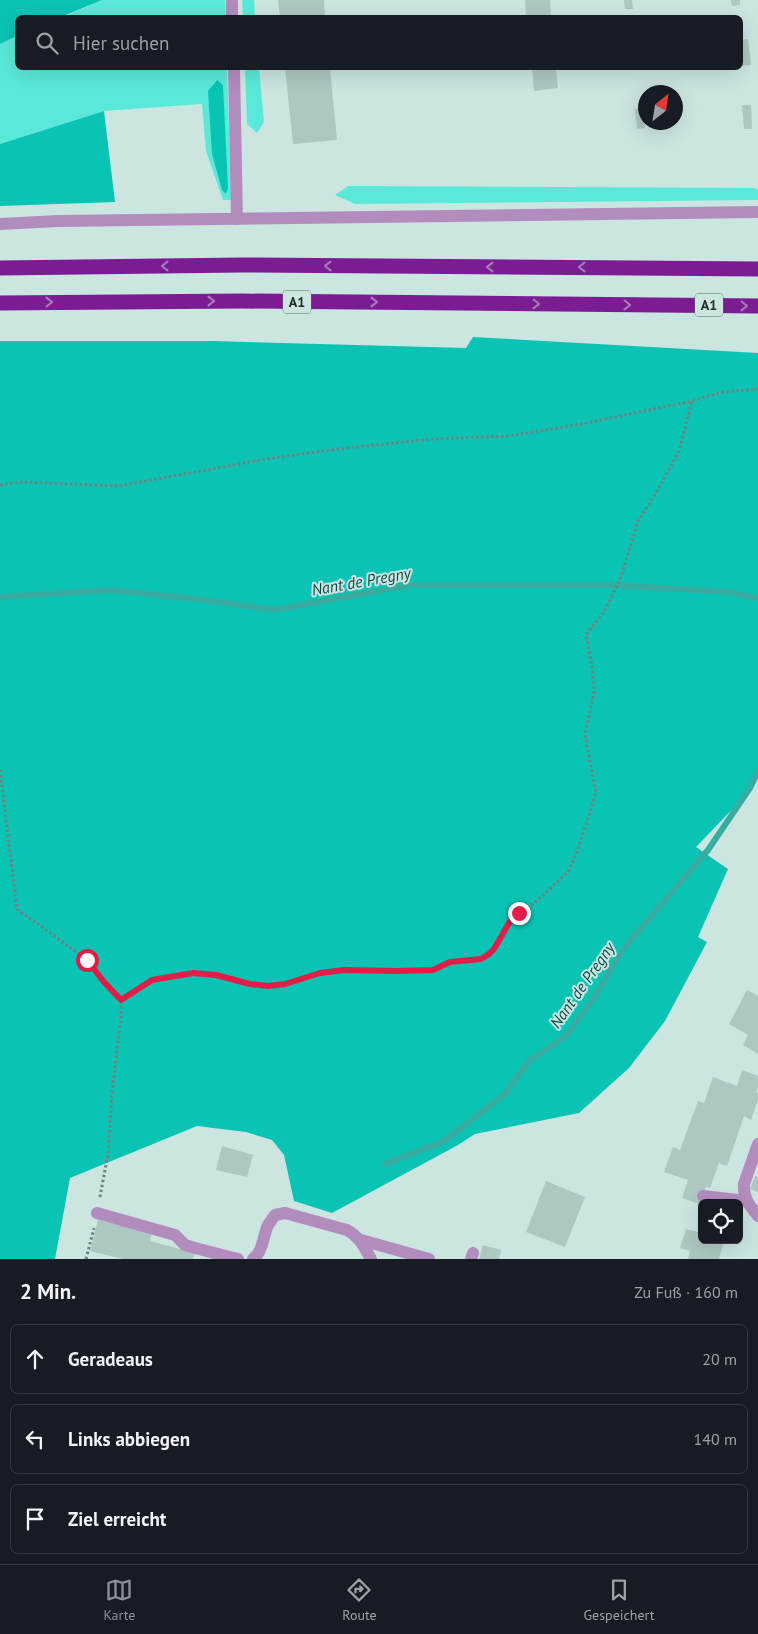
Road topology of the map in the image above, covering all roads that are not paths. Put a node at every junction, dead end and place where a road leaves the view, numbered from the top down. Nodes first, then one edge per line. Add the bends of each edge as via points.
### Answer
1 (232, 0) edge
2 (232, 15) edge
3 (234, 70) edge
4 (758, 212) edge
5 (237, 219) junction
6 (0, 224) edge
7 (758, 262) edge
8 (0, 268) edge
9 (688, 268) junction
10 (758, 269) edge
11 (0, 303) edge
12 (758, 306) edge
13 (758, 1144) edge
14 (703, 1196) dead end
15 (746, 1200) junction
16 (97, 1213) road end
17 (758, 1216) edge
18 (361, 1240) junction
19 (372, 1258) edge
20 (234, 1259) edge
21 (253, 1259) edge
22 (429, 1259) edge

1 - 2 street
3 - 5 street
4 - 5 street
5 - 6 street
7 - 9 highway
9 -> 8 highway via 222,265
9 - 10 highway
11 -> 12 highway, A1 via 251,301
13 - 15 street via 744,1184
14 - 15 street
15 - 17 street
16 - 20 street via 175,1235 185,1245
18 - 19 street
18 - 21 street via 347,1230 286,1213 275,1215
18 - 22 street

